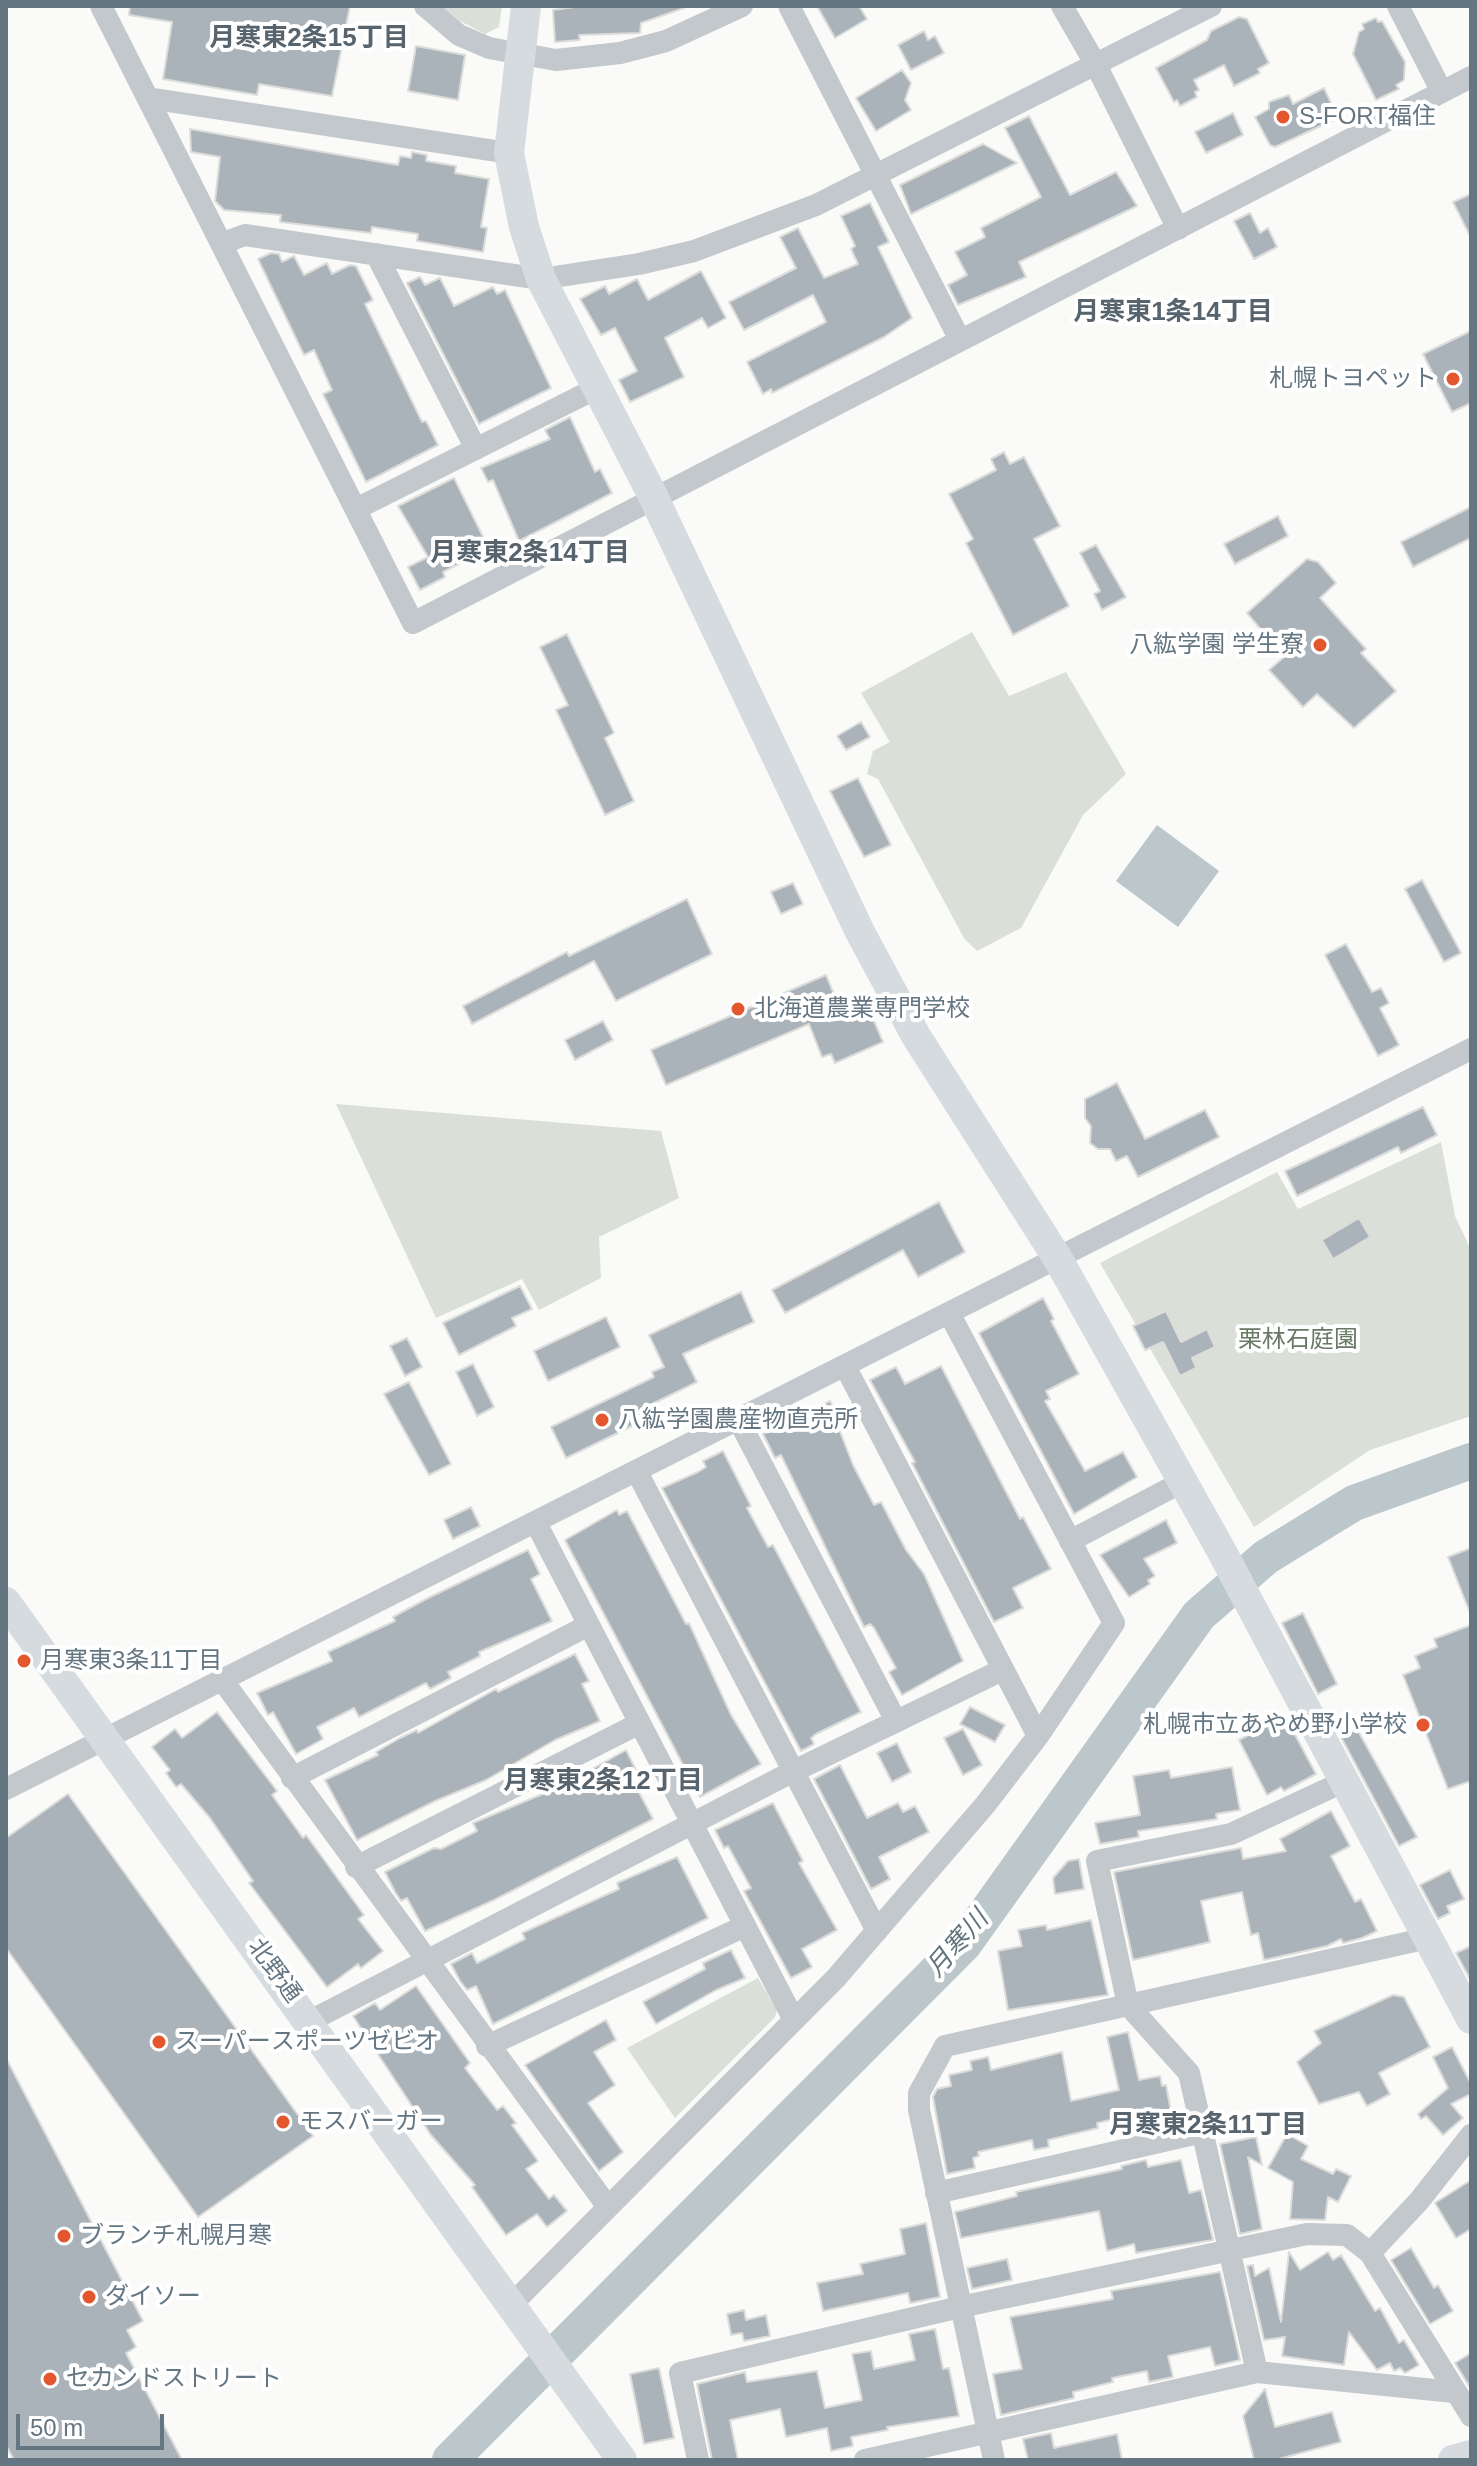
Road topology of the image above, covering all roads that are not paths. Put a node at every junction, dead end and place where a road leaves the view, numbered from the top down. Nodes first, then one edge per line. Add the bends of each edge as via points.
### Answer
1 (101, 6) edge
2 (425, 6) edge
3 (526, 6) edge
4 (742, 6) edge
5 (789, 6) edge
6 (1062, 6) edge
7 (1211, 6) edge
8 (1398, 6) edge
9 (519, 55) junction
10 (1096, 65) junction
11 (1471, 77) edge
12 (1442, 92) junction
13 (148, 98) junction
14 (509, 153) junction
15 (874, 175) junction
16 (1178, 229) junction
17 (223, 243) junction
18 (376, 254) junction
19 (541, 279) junction
20 (959, 338) junction
21 (597, 388) junction
22 (476, 449) junction
23 (653, 496) junction
24 (358, 508) junction
25 (1471, 1049) edge
26 (1058, 1259) junction
27 (949, 1313) junction
28 (845, 1366) junction
29 (739, 1421) junction
30 (637, 1472) junction
31 (1182, 1482) junction
32 (536, 1523) junction
33 (1070, 1541) junction
34 (6, 1602) edge
35 (589, 1625) junction
36 (1002, 1670) junction
37 (223, 1681) junction
38 (896, 1721) junction
39 (640, 1723) junction
40 (1038, 1736) junction
41 (107, 1740) junction
42 (792, 1772) junction
43 (292, 1778) junction
44 (1345, 1781) junction
45 (6, 1789) edge
46 (694, 1824) junction
47 (356, 1867) junction
48 (745, 1926) junction
49 (877, 1931) junction
50 (1428, 1938) junction
51 (423, 1960) junction
52 (1128, 2005) junction
53 (1471, 2019) edge
54 (794, 2020) junction
55 (310, 2021) junction
56 (487, 2046) junction
57 (1203, 2132) junction
58 (1471, 2135) edge
59 (936, 2193) junction
60 (608, 2207) junction
61 (1228, 2250) junction
62 (1370, 2253) junction
63 (960, 2307) junction
64 (517, 2315) junction
65 (1257, 2372) junction
66 (1454, 2392) junction
67 (1471, 2416) edge
68 (988, 2432) junction
69 (1471, 2455) edge
70 (622, 2460) edge
71 (698, 2460) edge
72 (865, 2460) edge
73 (994, 2460) edge
74 (1453, 2460) edge

1 - 13 street
2 - 9 street via 459,35
3 - 9 street
4 - 9 street via 666,41 620,53 556,60
5 - 15 street
6 - 10 street
7 - 10 street
8 - 12 street
9 - 14 street
10 - 15 street
10 - 16 street
11 - 12 street
12 - 16 street
13 - 14 street
13 - 17 street
14 - 19 street
15 - 19 street via 816,205 694,251
15 - 20 street
16 - 20 street
17 - 18 street via 245,235
17 - 24 street
18 - 19 street
18 - 22 street
19 - 21 street
20 - 23 street
21 - 22 street
21 - 23 street
22 - 24 street
23 - 24 street via 413,623
23 - 26 street via 860,932 916,1036
25 - 26 street
26 - 27 street
26 - 31 street
27 - 28 street
27 - 33 street
28 - 29 street
28 - 36 street
29 - 30 street
29 - 38 street
30 - 32 street
30 - 42 street
31 - 33 street
31 - 44 street
32 - 35 street
32 - 37 street
33 - 40 street via 1114,1623
34 - 41 street, 北野通
35 - 39 street
35 - 43 street
36 - 38 street
36 - 40 street
37 - 41 street
37 - 43 street
38 - 42 street
39 - 46 street
39 - 47 street
40 - 49 street
41 - 45 street
41 - 55 street, 北野通
42 - 46 street
42 - 49 street
43 - 47 street
44 - 50 street
44 - 52 street via 1231,1834 1097,1861
46 - 48 street
46 - 51 street
47 - 51 street
48 - 54 street
48 - 56 street
49 - 54 street
50 - 52 street
50 - 53 street
51 - 55 street
51 - 56 street
52 - 57 street via 1189,2073
52 - 59 street via 945,2046 919,2093
54 - 60 street
55 - 64 street, 北野通
56 - 60 street
57 - 59 street
57 - 61 street
58 - 62 street
59 - 63 street
60 - 64 street
61 - 62 street via 1307,2234 1347,2235
61 - 63 street
61 - 65 street
62 - 66 street
63 - 68 street
63 - 71 street via 680,2373
64 - 70 street, 北野通
65 - 66 street
65 - 68 street
66 - 67 street
68 - 72 street
68 - 73 street
69 - 74 street

